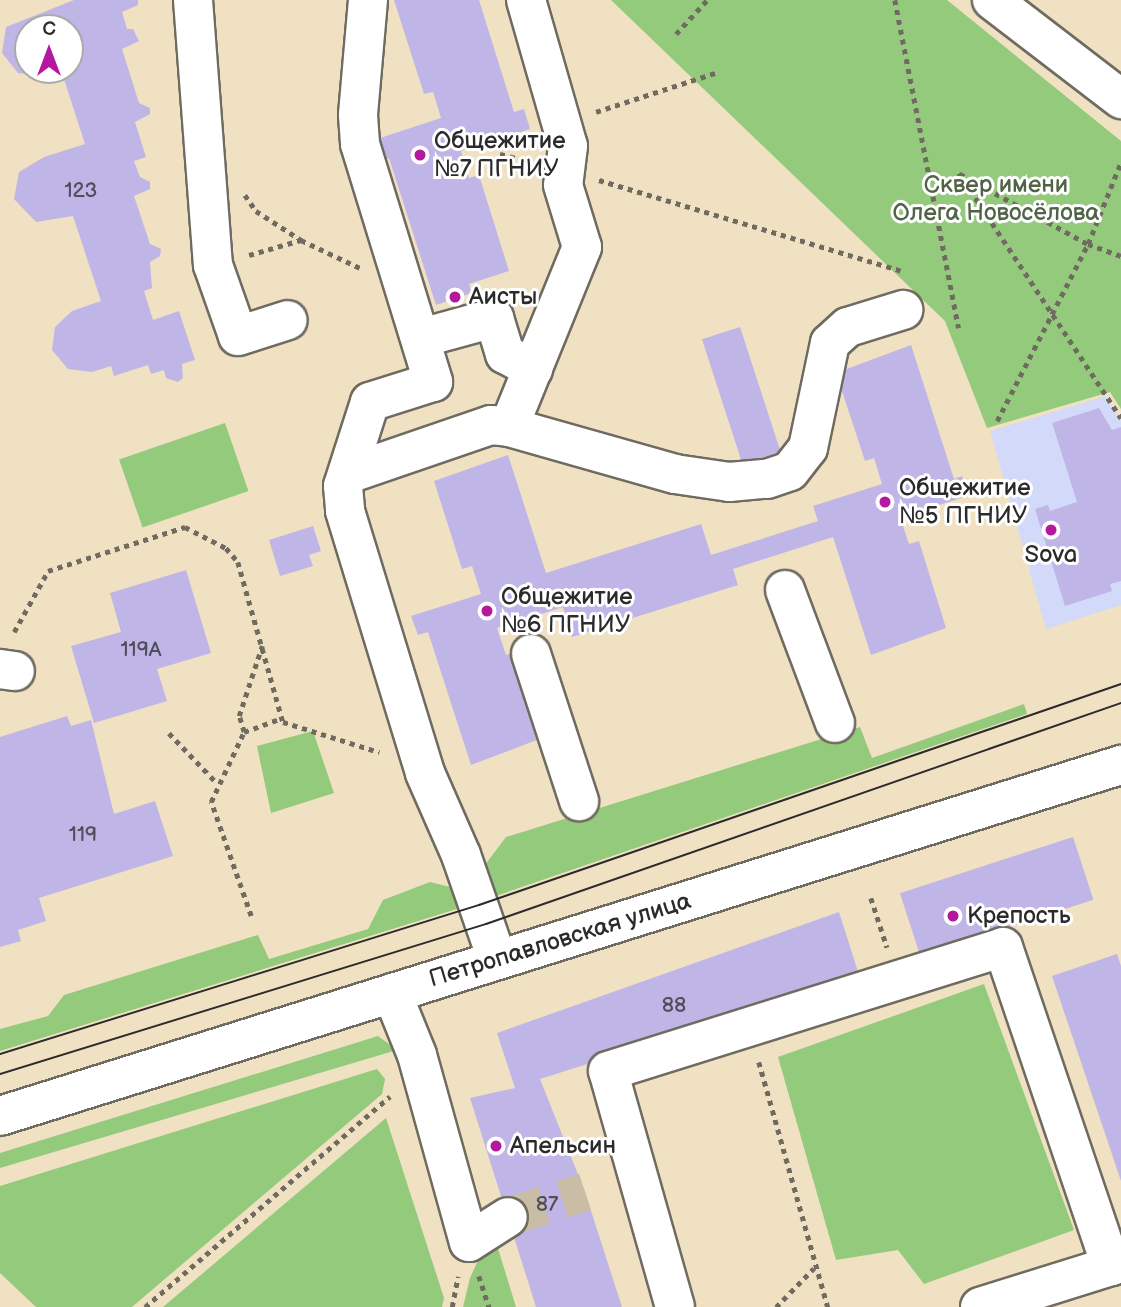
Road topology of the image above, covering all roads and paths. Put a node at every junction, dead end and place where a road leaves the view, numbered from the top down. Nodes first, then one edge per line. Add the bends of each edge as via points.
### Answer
1 (193, 0) edge
2 (368, 0) edge
3 (526, 0) edge
4 (707, 0) edge
5 (895, 0) edge
6 (992, 0) edge
7 (676, 34) dead end
8 (718, 72) dead end
9 (1121, 99) edge
10 (561, 123) junction
11 (500, 154) dead end
12 (1121, 162) edge
13 (565, 170) junction
14 (241, 189) dead end
15 (1088, 244) junction
16 (1121, 256) edge
17 (905, 272) dead end
18 (408, 289) junction
19 (903, 310) dead end
20 (1051, 310) junction
21 (288, 320) dead end
22 (959, 328) dead end
23 (421, 338) junction
24 (533, 369) junction
25 (1121, 418) edge
26 (996, 421) dead end
27 (509, 427) junction
28 (348, 474) junction
29 (785, 590) dead end
30 (14, 632) dead end
31 (262, 646) junction
32 (531, 654) dead end
33 (282, 718) junction
34 (835, 723) dead end
35 (244, 732) junction
36 (169, 733) dead end
37 (1121, 766) edge
38 (425, 773) junction
39 (217, 783) junction
40 (579, 801) dead end
41 (871, 898) dead end
42 (251, 916) dead end
43 (497, 959) junction
44 (898, 982) junction
45 (392, 993) junction
46 (750, 1027) junction
47 (417, 1055) junction
48 (0, 1116) edge
49 (508, 1217) tunnel mouth
50 (1116, 1264) edge
51 (814, 1269) junction
52 (977, 1306) edge
53 (145, 1307) edge
54 (675, 1307) edge
55 (776, 1307) edge
56 (828, 1307) edge

1 - 21 street via 213,265 238,336
2 - 18 street via 358,115 360,144
3 - 10 street
4 - 7 path
5 - 22 path
6 - 9 street
8 - 10 path
10 - 13 street via 568,146
11 - 13 path
12 - 15 path
13 - 17 path
13 - 24 street via 563,185 582,247
14 - 18 path via 256,211 302,240
15 - 16 path
15 - 20 path
15 - 20 path via 959,173
18 - 23 street
19 - 27 street via 848,327 830,343 808,448 790,471 767,479 729,482 676,474
20 - 25 path
20 - 26 path
23 - 24 street via 494,318 505,354
23 - 28 street via 433,382 370,402
24 - 27 street
27 - 28 street via 491,425
28 - 38 street via 343,486 345,511
29 - 34 street
30 - 31 path via 48,571 185,527 226,548 238,562
31 - 33 path
31 - 35 path via 239,716
32 - 40 street
33 - 35 path
33 - 38 path via 384,753
35 - 39 path
36 - 39 path
37 - 43 street, Петропавловская улица
38 - 43 street via 461,855
39 - 42 path via 211,802
41 - 44 path
43 - 45 street, Петропавловская улица
44 - 46 street
44 - 50 street via 1003,947
45 - 47 street
45 - 48 street, Петропавловская улица
46 - 51 path
46 - 54 street via 608,1071
47 - 49 street via 469,1242
47 - 53 path via 404,1084
50 - 52 street
51 - 55 path
51 - 56 path

